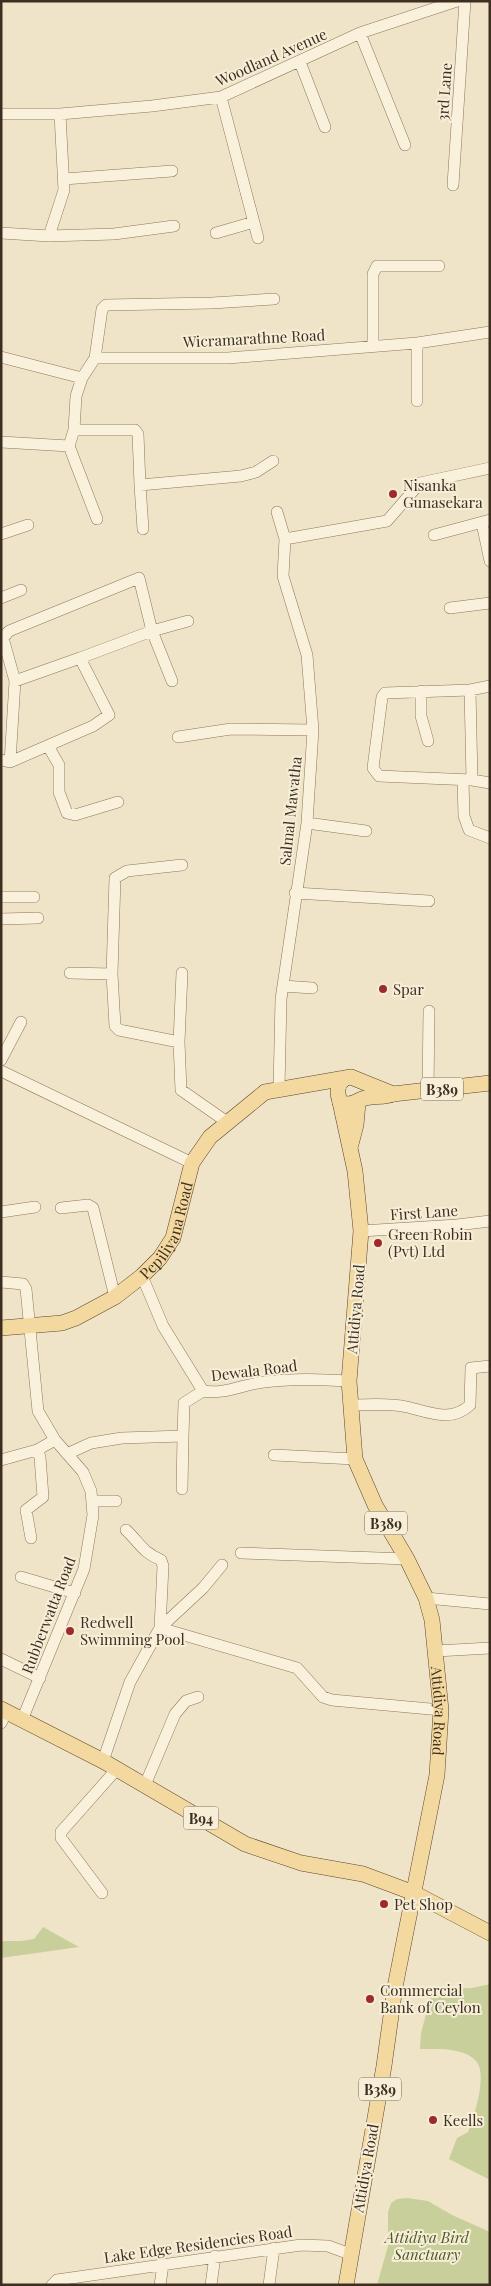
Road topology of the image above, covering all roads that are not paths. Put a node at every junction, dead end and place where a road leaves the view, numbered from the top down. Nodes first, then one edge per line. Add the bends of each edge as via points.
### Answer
1 (457, 1) edge
2 (465, 1) edge
3 (423, 6) edge
4 (360, 33) junction
5 (300, 62) junction
6 (221, 97) junction
7 (1, 114) edge
8 (60, 114) junction
9 (325, 127) dead end
10 (405, 145) dead end
11 (172, 171) dead end
12 (64, 179) junction
13 (453, 185) dead end
14 (254, 222) junction
15 (174, 226) dead end
16 (1, 233) edge
17 (216, 233) dead end
18 (49, 236) junction
19 (258, 238) dead end
20 (439, 266) dead end
21 (274, 299) dead end
22 (490, 332) edge
23 (417, 344) junction
24 (373, 345) junction
25 (1, 357) edge
26 (95, 358) junction
27 (82, 378) junction
28 (418, 401) dead end
29 (74, 430) junction
30 (1, 442) edge
31 (69, 446) junction
32 (273, 461) dead end
33 (490, 468) edge
34 (140, 485) junction
35 (278, 512) dead end
36 (97, 520) dead end
37 (486, 522) edge
38 (28, 525) dead end
39 (143, 529) dead end
40 (1, 534) edge
41 (434, 535) dead end
42 (285, 539) junction
43 (490, 562) edge
44 (21, 590) dead end
45 (1, 598) edge
46 (490, 603) edge
47 (450, 608) dead end
48 (188, 621) dead end
49 (152, 631) junction
50 (4, 636) edge
51 (80, 658) junction
52 (15, 681) junction
53 (172, 682) dead end
54 (490, 686) edge
55 (470, 690) junction
56 (421, 691) junction
57 (313, 730) junction
58 (178, 737) dead end
59 (428, 741) dead end
60 (48, 746) junction
61 (6, 761) edge
62 (468, 780) junction
63 (490, 783) edge
64 (118, 802) dead end
65 (306, 823) junction
66 (366, 831) dead end
67 (490, 838) edge
68 (182, 865) dead end
69 (295, 893) junction
70 (1, 897) edge
71 (34, 897) dead end
72 (428, 901) dead end
73 (1, 918) edge
74 (38, 918) dead end
75 (182, 972) dead end
76 (70, 973) dead end
77 (112, 974) junction
78 (283, 986) junction
79 (312, 988) dead end
80 (428, 1011) dead end
81 (21, 1022) dead end
82 (178, 1042) junction
83 (1, 1060) edge
84 (1, 1071) edge
85 (351, 1079) junction
86 (490, 1083) edge
87 (296, 1088) junction
88 (280, 1090) junction
89 (428, 1091) junction
90 (394, 1094) junction
91 (339, 1100) junction
92 (360, 1101) junction
93 (227, 1122) junction
94 (350, 1147) junction
95 (192, 1163) junction
96 (35, 1206) dead end
97 (60, 1208) dead end
98 (1, 1212) edge
99 (490, 1221) edge
100 (361, 1231) junction
101 (142, 1276) junction
102 (1, 1282) edge
103 (114, 1297) junction
104 (29, 1327) junction
105 (1, 1328) edge
106 (490, 1366) edge
107 (349, 1381) junction
108 (203, 1391) junction
109 (352, 1405) junction
110 (183, 1436) junction
111 (55, 1440) junction
112 (37, 1450) junction
113 (67, 1454) junction
114 (274, 1455) dead end
115 (355, 1459) junction
116 (1, 1460) edge
117 (182, 1489) dead end
118 (93, 1501) junction
119 (116, 1501) dead end
120 (126, 1530) dead end
121 (31, 1538) dead end
122 (241, 1552) dead end
123 (408, 1559) junction
124 (222, 1565) dead end
125 (21, 1577) dead end
126 (75, 1592) junction
127 (426, 1598) junction
128 (490, 1604) edge
129 (160, 1628) junction
130 (490, 1648) edge
131 (436, 1651) junction
132 (1, 1659) edge
133 (40, 1678) junction
134 (198, 1697) dead end
135 (441, 1710) junction
136 (3, 1714) edge
137 (22, 1720) junction
138 (110, 1766) junction
139 (145, 1785) junction
140 (102, 1893) dead end
141 (414, 1893) junction
142 (490, 1933) edge
143 (274, 2248) junction
144 (350, 2254) junction
145 (214, 2256) junction
146 (163, 2265) junction
147 (101, 2279) edge
148 (52, 2285) edge
149 (160, 2285) edge
150 (211, 2285) edge
151 (269, 2285) edge
152 (346, 2285) edge

1 - 3 street, Woodland Avenue
2 - 13 street, 3rd Lane
3 - 4 street, Woodland Avenue
4 - 5 street, Woodland Avenue
4 - 10 street
5 - 6 street, Woodland Avenue
5 - 9 street
6 - 8 street, Woodland Avenue
6 - 14 street
7 - 8 street, Woodland Avenue
8 - 12 street
11 - 12 street
12 - 18 street via 64,190
14 - 17 street
14 - 19 street
15 - 18 street via 114,234
16 - 18 street
20 - 24 street via 377,266 373,274
21 - 26 street via 106,305 102,309
22 - 23 street, Wicramarathne Road
23 - 24 street, Wicramarathne Road
23 - 28 street
24 - 26 street, Wicramarathne Road via 228,358
25 - 27 street
26 - 27 street
27 - 29 street via 76,396
29 - 31 street
29 - 34 street via 135,430 138,434
30 - 31 street
31 - 36 street
32 - 34 street via 256,472 240,476
33 - 42 street via 420,483 387,521
34 - 39 street
35 - 42 street, Salmal Mawatha
37 - 41 street
37 - 43 street
38 - 40 street
42 - 57 street, Salmal Mawatha via 283,576 307,655
44 - 45 street
46 - 47 street
48 - 49 street
49 - 50 street via 139,578
49 - 51 street
49 - 53 street
50 - 52 street
51 - 52 street
51 - 60 street via 109,715 93,726
52 - 61 street
54 - 55 street
55 - 56 street
55 - 62 street
56 - 59 street via 421,716
56 - 62 street via 393,691 382,697 375,773 379,776
57 - 58 street via 231,729
57 - 65 street, Salmal Mawatha
60 - 61 street
60 - 64 street via 58,765 59,792 68,813 75,815
62 - 63 street
62 - 67 street via 464,816 469,830
65 - 66 street
65 - 69 street, Salmal Mawatha
68 - 77 street via 127,870 115,878
69 - 72 street
69 - 78 street, Salmal Mawatha
70 - 71 street
73 - 74 street
75 - 82 street
76 - 77 street
77 - 82 street via 115,1026 119,1030
78 - 79 street
78 - 88 street, Salmal Mawatha
80 - 89 street
81 - 83 street
82 - 93 street via 180,1090
84 - 95 street
85 - 87 main road via 316,1082
85 - 90 main road, B389
85 - 91 main road via 340,1082
85 - 92 main road via 362,1083 364,1094
86 - 89 main road, B389
87 - 88 main road, Pepiliyana Road
87 - 91 main road via 317,1091
88 - 93 main road, Pepiliyana Road via 265,1092
89 - 90 main road, B389
90 - 92 main road, B389
91 - 92 main road via 346,1104
91 - 94 main road, B389
92 - 94 main road, B389
93 - 95 main road, Pepiliyana Road via 210,1137
94 - 100 main road, Attidiya Road / B389
95 - 101 main road, Pepiliyana Road via 173,1238 160,1258
96 - 98 street
97 - 103 street via 88,1205 93,1208
99 - 100 street, First Lane
100 - 107 main road, Attidiya Road / B389
101 - 103 main road, Pepiliyana Road
101 - 108 street, Dewala Road via 163,1326
102 - 104 street, Rubberwatta Road via 23,1284
103 - 104 main road, Pepiliyana Road via 62,1323
104 - 105 main road, Pepiliyana Road
104 - 111 street, Rubberwatta Road via 38,1411
106 - 109 street via 471,1368 470,1405 451,1416 424,1413 406,1406
107 - 108 street, Dewala Road via 310,1378 262,1382 216,1393
107 - 109 main road, Attidiya Road / B389
108 - 110 street via 184,1403
109 - 115 main road, Attidiya Road / B389
110 - 113 street via 92,1442
110 - 117 street
111 - 112 street
111 - 113 street, Rubberwatta Road
112 - 116 street
112 - 121 street via 43,1497 26,1510
113 - 118 street, Rubberwatta Road via 83,1472
114 - 115 street
115 - 123 main road, Attidiya Road / B389 via 375,1505
118 - 119 street
118 - 126 street, Rubberwatta Road via 92,1532
120 - 129 street via 143,1551 161,1560
122 - 123 street
123 - 127 main road, Attidiya Road / B389
124 - 129 street via 203,1588
125 - 126 street
126 - 133 street, Rubberwatta Road
127 - 128 street
127 - 131 main road, Attidiya Road / B389
129 - 135 street via 297,1668 323,1697 332,1700
129 - 138 street via 130,1682
130 - 131 street
131 - 135 main road, Attidiya Road / B389
132 - 133 street
133 - 137 street, Rubberwatta Road
134 - 139 street via 186,1701 175,1714
135 - 141 main road, Attidiya Road / B389 via 437,1775
136 - 137 main road, B94
137 - 138 main road, B94
138 - 139 main road, B94
138 - 140 street via 61,1832 61,1838
139 - 141 main road, B94 via 245,1844 301,1863 363,1874
141 - 142 main road, B94
141 - 144 main road, Attidiya Road / B389
143 - 144 street, Lake Edge Residencies Road via 328,2246
143 - 145 street, Lake Edge Residencies Road
143 - 151 street
144 - 152 main road, Attidiya Road / B389
145 - 146 street, Lake Edge Residencies Road
145 - 150 street
146 - 147 street, Lake Edge Residencies Road
146 - 149 street
147 - 148 street, Lake Edge Residencies Road via 57,2280

